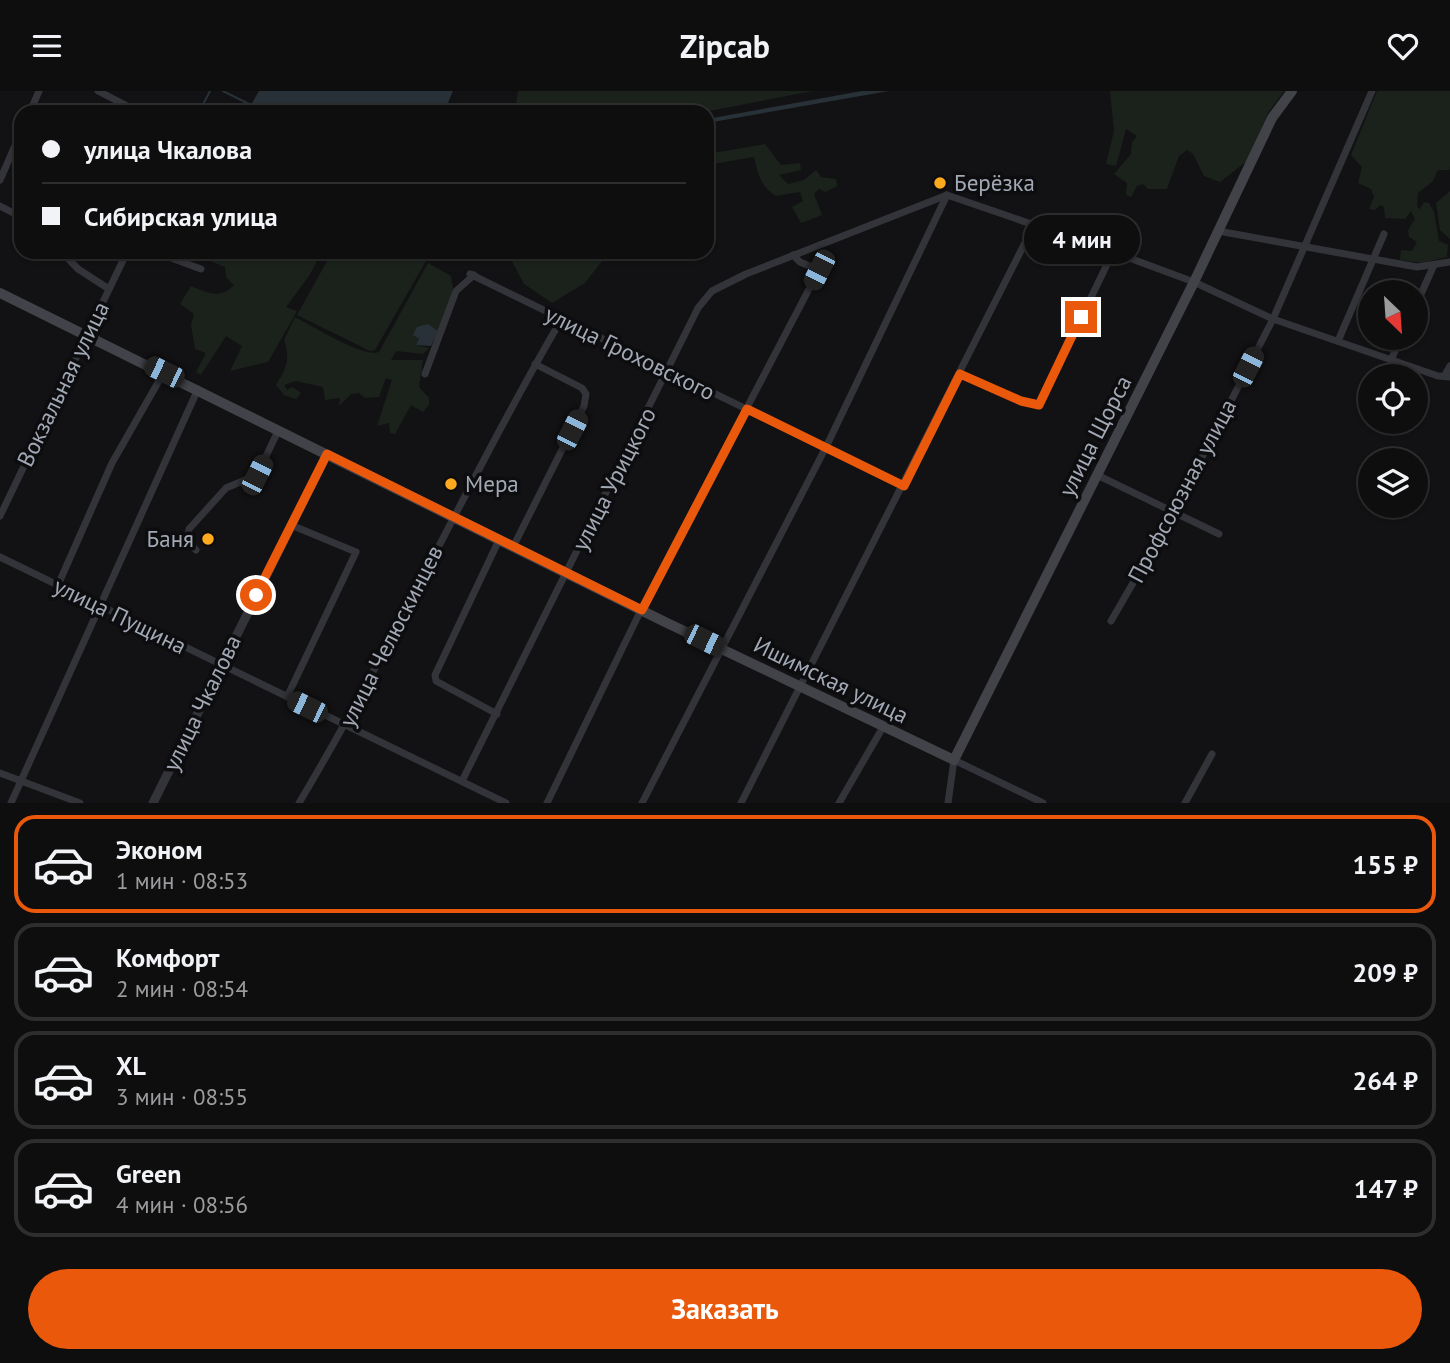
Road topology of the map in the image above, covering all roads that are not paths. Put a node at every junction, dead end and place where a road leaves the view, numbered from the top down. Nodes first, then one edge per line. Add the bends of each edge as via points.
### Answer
1 (98, 91) edge
2 (1292, 91) edge
3 (1371, 91) edge
4 (125, 105) edge
5 (14, 148) edge
6 (0, 180) edge
7 (947, 195) junction
8 (1035, 223) junction
9 (1218, 231) junction
10 (1384, 235) dead end
11 (1303, 248) junction
12 (1113, 252) junction
13 (793, 255) junction
14 (69, 259) edge
15 (124, 259) edge
16 (174, 259) edge
17 (1371, 259) junction
18 (1450, 262) edge
19 (1434, 265) junction
20 (201, 269) dead end
21 (1427, 280) edge
22 (1194, 282) junction
23 (110, 289) junction
24 (0, 293) edge
25 (1273, 319) junction
26 (561, 320) junction
27 (86, 334) junction
28 (1338, 341) junction
29 (1396, 350) edge
30 (1391, 360) junction
31 (535, 364) junction
32 (1450, 366) edge
33 (164, 372) junction
34 (668, 372) junction
35 (425, 374) dead end
36 (960, 374) junction
37 (1448, 376) edge
38 (198, 389) junction
39 (747, 409) junction
40 (278, 431) junction
41 (826, 447) junction
42 (327, 454) junction
43 (1097, 475) junction
44 (904, 486) junction
45 (1174, 512) junction
46 (0, 516) edge
47 (454, 517) junction
48 (291, 525) junction
49 (1219, 534) dead end
50 (499, 540) junction
51 (513, 547) junction
52 (196, 551) dead end
53 (0, 557) edge
54 (567, 573) junction
55 (58, 585) junction
56 (100, 605) junction
57 (642, 610) junction
58 (1111, 621) dead end
59 (724, 650) junction
60 (220, 665) junction
61 (802, 688) junction
62 (287, 697) junction
63 (497, 714) junction
64 (345, 726) junction
65 (883, 727) junction
66 (1212, 754) dead end
67 (954, 760) junction
68 (0, 772) edge
69 (22, 781) junction
70 (462, 781) junction
71 (75, 802) edge
72 (11, 803) edge
73 (153, 803) edge
74 (299, 803) edge
75 (506, 803) edge
76 (547, 803) edge
77 (642, 803) edge
78 (741, 803) edge
79 (839, 803) edge
80 (948, 803) edge
81 (1043, 803) edge
82 (1185, 803) edge

1 - 4 street
2 - 9 main road, улица Щорса via 1272,118
3 - 11 street, Профсоюзная улица
5 - 6 street
7 - 8 street
7 - 13 street
7 - 41 street
8 - 12 street
8 - 36 street
9 - 11 street
9 - 22 main road, улица Щорса
10 - 17 street
11 - 17 street
11 - 25 street, Профсоюзная улица
12 - 22 street
12 - 36 street via 1039,405
13 - 34 street, улица Урицкого via 712,291 698,307
13 - 39 street via 819,270
14 - 23 street
15 - 23 street, Вокзальная улица
16 - 20 street
17 - 19 street via 1417,267
17 - 28 street
18 - 19 street
19 - 21 street
22 - 25 street
22 - 43 main road, улица Щорса
23 - 27 street, Вокзальная улица
24 - 27 main road, Ишимская улица
25 - 28 street
25 - 45 street, Профсоюзная улица
26 - 31 street, улица Челюскинцев
26 - 34 street, улица Гроховского
26 - 35 street, улица Гроховского via 472,274 456,291
27 - 33 main road, Ишимская улица
27 - 46 street, Вокзальная улица
28 - 30 street
29 - 30 street
30 - 37 street
31 - 47 street, улица Челюскинцев
31 - 51 street via 586,394
32 - 37 street
33 - 38 main road, Ишимская улица
33 - 55 street via 111,463
34 - 39 street, улица Гроховского
34 - 54 street, улица Урицкого
36 - 44 street
38 - 40 main road, Ишимская улица
38 - 56 street
39 - 41 street, улица Гроховского
39 - 57 street
40 - 42 main road, Ишимская улица
40 - 52 street via 257,475 226,488 190,529 187,541
41 - 44 street, улица Гроховского
41 - 59 street
42 - 47 main road, Ишимская улица
42 - 48 street, улица Чкалова
43 - 45 street
43 - 67 main road, улица Щорса
44 - 61 street
45 - 49 street
45 - 58 street, Профсоюзная улица
47 - 50 main road, Ишимская улица
47 - 64 street, улица Челюскинцев
48 - 60 street, улица Чкалова
48 - 62 street via 356,552
50 - 51 main road, Ишимская улица
50 - 63 street via 435,675 436,681
51 - 54 main road, Ишимская улица
53 - 55 street, улица Пущина
54 - 57 main road, Ишимская улица
54 - 63 street, улица Урицкого
55 - 56 street, улица Пущина
56 - 60 street, улица Пущина
56 - 69 street
57 - 59 main road, Ишимская улица
57 - 76 street
59 - 61 main road, Ишимская улица
59 - 77 street
60 - 62 street, улица Пущина
60 - 73 street, улица Чкалова
61 - 65 main road, Ишимская улица
61 - 78 street
62 - 64 street, улица Пущина
63 - 70 street, улица Урицкого
64 - 70 street, улица Пущина
64 - 74 street, улица Челюскинцев
65 - 67 main road, Ишимская улица
65 - 79 street
66 - 82 street
67 - 80 street, улица Щорса
67 - 81 street, Ишимская улица
68 - 69 street
69 - 71 street
69 - 72 street
70 - 75 street, улица Пущина

